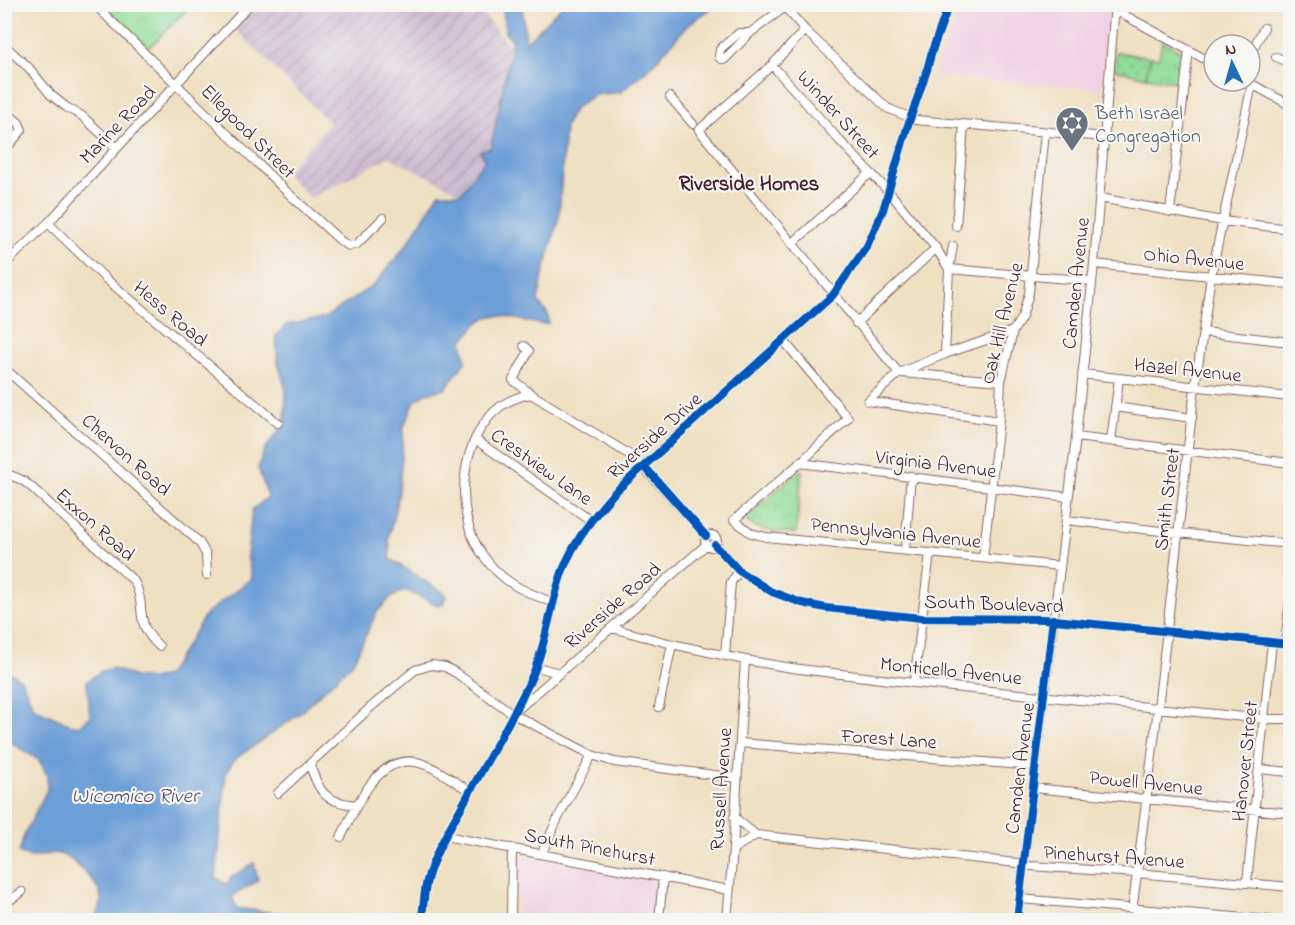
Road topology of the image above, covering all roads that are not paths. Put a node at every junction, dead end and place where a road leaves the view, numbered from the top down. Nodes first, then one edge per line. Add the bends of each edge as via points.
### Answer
1 (94, 4) edge
2 (250, 4) edge
3 (949, 4) edge
4 (1115, 7) edge
5 (1264, 28) dead end
6 (806, 30) junction
7 (750, 33) dead end
8 (1261, 33) edge
9 (4, 45) edge
10 (1189, 50) junction
11 (1202, 57) edge
12 (1276, 57) dead end
13 (1290, 63) edge
14 (772, 65) junction
15 (178, 84) junction
16 (1262, 89) edge
17 (1247, 93) edge
18 (670, 97) dead end
19 (1290, 105) edge
20 (4, 110) edge
21 (911, 119) junction
22 (964, 125) junction
23 (696, 127) junction
24 (1046, 132) junction
25 (1105, 137) junction
26 (117, 148) junction
27 (4, 152) edge
28 (870, 173) junction
29 (890, 193) junction
30 (1100, 198) junction
31 (1170, 212) junction
32 (383, 218) dead end
33 (1222, 221) junction
34 (48, 223) junction
35 (956, 226) dead end
36 (1290, 229) edge
37 (792, 244) junction
38 (953, 246) dead end
39 (936, 248) junction
40 (1094, 264) junction
41 (4, 265) edge
42 (949, 269) junction
43 (1032, 275) junction
44 (1211, 276) junction
45 (1092, 281) junction
46 (1290, 285) edge
47 (833, 295) junction
48 (856, 323) junction
49 (1013, 331) junction
50 (1203, 332) junction
51 (784, 341) junction
52 (1290, 342) edge
53 (524, 346) dead end
54 (945, 354) junction
55 (4, 368) edge
56 (899, 373) junction
57 (1082, 374) junction
58 (1119, 378) junction
59 (1001, 381) junction
60 (1195, 387) junction
61 (531, 394) junction
62 (1290, 397) edge
63 (1115, 407) junction
64 (1192, 418) junction
65 (999, 421) junction
66 (278, 423) dead end
67 (1076, 437) junction
68 (476, 441) junction
69 (1111, 441) junction
70 (1188, 449) junction
71 (800, 463) junction
72 (1290, 463) edge
73 (644, 466) junction
74 (4, 473) edge
75 (911, 476) junction
76 (991, 486) junction
77 (1068, 496) junction
78 (590, 520) junction
79 (1066, 520) junction
80 (1178, 533) junction
81 (706, 540) junction
82 (1290, 544) edge
83 (905, 550) junction
84 (930, 553) junction
85 (983, 558) junction
86 (1060, 566) junction
87 (738, 571) junction
88 (207, 575) dead end
89 (1290, 600) edge
90 (554, 603) junction
91 (921, 618) junction
92 (1053, 620) junction
93 (612, 628) junction
94 (1166, 631) junction
95 (1272, 642) junction
96 (1288, 643) edge
97 (672, 644) junction
98 (159, 646) dead end
99 (725, 655) junction
100 (745, 660) junction
101 (536, 667) junction
102 (560, 673) junction
103 (914, 683) junction
104 (1044, 697) junction
105 (659, 707) dead end
106 (1158, 708) junction
107 (513, 714) junction
108 (1264, 719) junction
109 (1290, 719) edge
110 (740, 744) junction
111 (591, 755) junction
112 (310, 765) junction
113 (1035, 766) junction
114 (1259, 769) junction
115 (1290, 772) edge
116 (737, 778) junction
117 (1033, 788) junction
118 (470, 791) junction
119 (278, 793) dead end
120 (1146, 798) junction
121 (357, 805) junction
122 (1256, 810) junction
123 (1290, 813) edge
124 (734, 817) junction
125 (756, 835) junction
126 (445, 836) junction
127 (341, 837) dead end
128 (512, 848) junction
129 (733, 849) junction
130 (542, 854) junction
131 (1024, 864) junction
132 (1137, 873) junction
133 (663, 877) junction
134 (1247, 882) junction
135 (1290, 887) edge
136 (729, 890) junction
137 (22, 892) dead end
138 (1020, 899) junction
139 (4, 904) edge
140 (1132, 908) junction
141 (422, 921) edge
142 (511, 921) edge
143 (659, 921) edge
144 (727, 921) edge
145 (1017, 921) edge
146 (1131, 921) edge
147 (1270, 921) edge

1 - 15 street, Ellegood Street
2 - 15 street, Marine Road
3 - 21 street, Riverside Drive
4 - 10 street
4 - 25 street, Camden Avenue
5 - 8 street
6 - 7 street via 785,7
6 - 14 street
6 - 21 street via 887,108
9 - 26 street via 51,96 82,116
10 - 11 street
10 - 31 street
12 - 13 street
14 - 23 street
14 - 28 street, Winder Street
15 - 26 street, Marine Road
15 - 32 street, Ellegood Street via 287,192 349,246 357,244
16 - 19 street
17 - 33 street, Smith Street
18 - 23 street
20 - 27 street via 22,130
21 - 22 street
21 - 29 street, Riverside Drive
22 - 24 street
22 - 35 street
23 - 37 street
24 - 25 street
24 - 43 street, Oak Hill Avenue
25 - 30 street, Camden Avenue
26 - 34 street, Marine Road
28 - 29 street, Winder Street
28 - 37 street
29 - 39 street, Winder Street
29 - 47 street, Riverside Drive via 867,246
30 - 31 street
30 - 40 street, Camden Avenue
31 - 33 street
33 - 36 street
33 - 44 street, Smith Street
34 - 41 street, Marine Road
34 - 66 street, Hess Road via 106,279
37 - 47 street
38 - 42 street
39 - 42 street, Winder Street
39 - 48 street
40 - 44 street, Ohio Avenue
40 - 45 street, Camden Avenue
42 - 43 street
42 - 54 street
43 - 45 street
43 - 49 street, Oak Hill Avenue via 1027,303
44 - 46 street, Ohio Avenue
44 - 50 street, Smith Street
45 - 57 street, Camden Avenue
47 - 48 street
47 - 51 street, Riverside Drive
48 - 56 street
49 - 54 street
49 - 59 street, Oak Hill Avenue
50 - 52 street
50 - 60 street, Smith Street
51 - 71 street via 848,417
51 - 73 street, Riverside Drive
53 - 61 street via 529,351 513,380
54 - 56 street
55 - 88 street, Chervon Road via 199,542 206,554
56 - 59 street
56 - 65 street via 868,401
57 - 58 street, Hazel Avenue
57 - 67 street, Camden Avenue
58 - 60 street, Hazel Avenue
58 - 63 street
59 - 65 street, Oak Hill Avenue
60 - 62 street, Hazel Avenue
60 - 64 street, Smith Street
61 - 68 street via 499,407
61 - 73 street
63 - 64 street
63 - 69 street
64 - 70 street, Smith Street
65 - 76 street, Oak Hill Avenue
67 - 69 street
67 - 77 street, Camden Avenue
68 - 78 street, Crestview Lane
68 - 90 street via 464,477 471,534 481,553 507,581
69 - 70 street
70 - 72 street
70 - 80 street, Smith Street
71 - 75 street, Virginia Avenue
71 - 83 street, Pennsylvania Avenue via 734,520 759,536
73 - 78 street, Riverside Drive
73 - 81 street
74 - 98 street, Exxon Road via 29,486 134,581 142,621
75 - 76 street, Virginia Avenue
75 - 83 street
76 - 77 street, Virginia Avenue
76 - 85 street, Oak Hill Avenue
77 - 79 street, Camden Avenue
78 - 90 street, Riverside Drive via 572,549
79 - 80 street
79 - 86 street, Camden Avenue
80 - 82 street
80 - 94 street, Smith Street
81 - 87 street, South Boulevard
81 - 93 street, Riverside Road
83 - 84 street, Pennsylvania Avenue
84 - 85 street, Pennsylvania Avenue
84 - 91 street
85 - 86 street, Pennsylvania Avenue
86 - 92 street, Camden Avenue
87 - 91 street, South Boulevard via 772,592 802,603
87 - 99 street via 731,582
89 - 96 street
90 - 101 street, Riverside Drive
91 - 92 street, South Boulevard
91 - 103 street
92 - 94 street, South Boulevard
92 - 104 street, Camden Avenue
93 - 97 street, Monticello Avenue
93 - 102 street, Riverside Road
94 - 95 street, South Boulevard
94 - 106 street, Smith Street
95 - 96 street, South Boulevard
95 - 108 street, Hanover Street
97 - 99 street, Monticello Avenue
97 - 105 street
99 - 100 street, Monticello Avenue
100 - 103 street, Monticello Avenue
100 - 110 street, Russell Avenue
101 - 102 street
101 - 107 street, Riverside Drive
102 - 107 street, Riverside Road
103 - 104 street, Monticello Avenue
104 - 106 street, Monticello Avenue
104 - 113 street, Camden Avenue
106 - 108 street, Monticello Avenue
106 - 120 street, Smith Street
107 - 111 street
107 - 112 street via 456,673 439,665 425,666 370,707
107 - 118 street, Riverside Drive
108 - 109 street, Monticello Avenue
108 - 114 street, Hanover Street
110 - 113 street, Forest Lane
110 - 116 street, Russell Avenue
111 - 116 street via 614,762
111 - 130 street
112 - 119 street
112 - 121 street via 324,795
113 - 117 street, Camden Avenue
114 - 115 street
114 - 122 street, Hanover Street
116 - 124 street, Russell Avenue
117 - 120 street, Powell Avenue
117 - 131 street, Camden Avenue
118 - 121 street via 428,766 406,762 381,772
118 - 126 street, Riverside Drive
120 - 122 street, Powell Avenue
120 - 132 street, Smith Street
121 - 127 street
122 - 123 street, Powell Avenue
122 - 134 street, Hanover Street
124 - 125 street
124 - 129 street, Russell Avenue
125 - 129 street
125 - 131 street, Pinehurst Avenue
126 - 128 street, South Pinehurst
126 - 141 street, Riverside Drive via 428,878
128 - 130 street, South Pinehurst
128 - 142 street
129 - 136 street, Russell Avenue
130 - 133 street, South Pinehurst
131 - 132 street, Pinehurst Avenue
131 - 138 street, Camden Avenue
132 - 134 street, Pinehurst Avenue
132 - 140 street, Smith Street
133 - 136 street, South Pinehurst
133 - 143 street
134 - 135 street, Pinehurst Avenue
136 - 144 street, Russell Avenue
137 - 139 street
138 - 140 street
138 - 145 street, Camden Avenue
140 - 146 street, Smith Street
140 - 147 street

